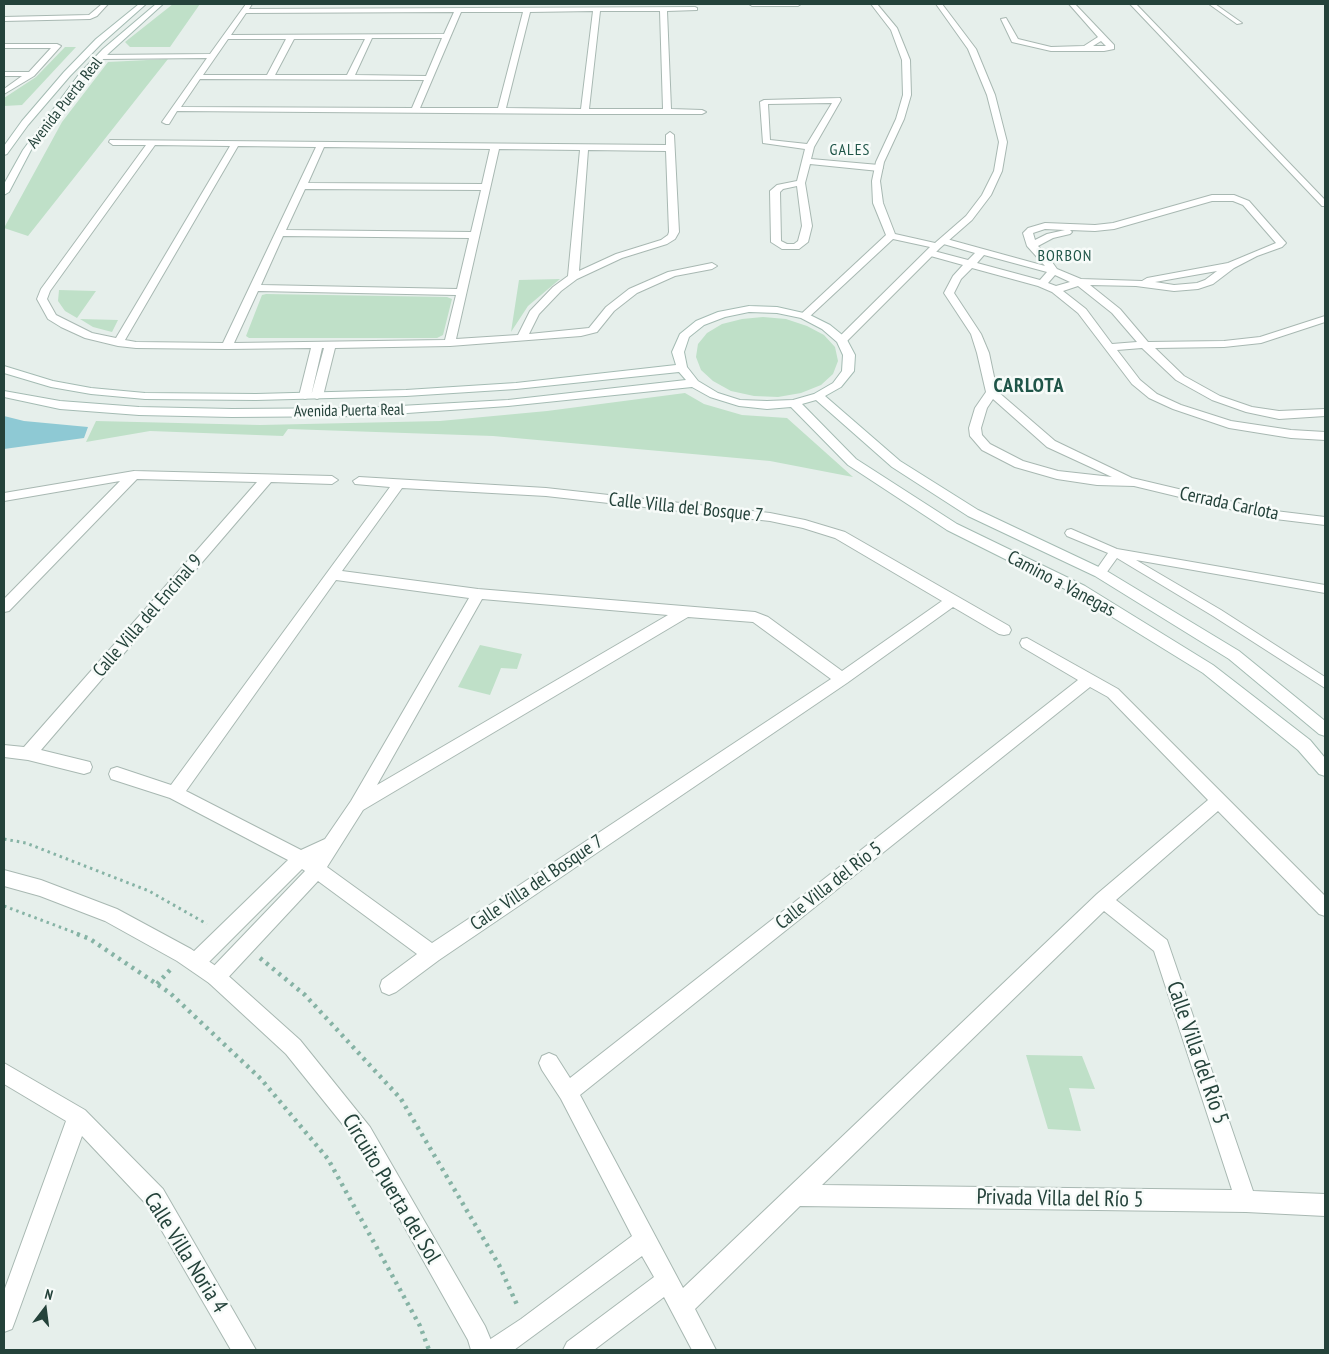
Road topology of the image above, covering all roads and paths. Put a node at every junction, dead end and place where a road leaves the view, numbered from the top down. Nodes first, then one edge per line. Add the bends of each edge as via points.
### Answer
1 (105, 4) edge
2 (143, 4) edge
3 (160, 4) edge
4 (752, 4) edge
5 (798, 4) edge
6 (874, 4) edge
7 (939, 4) edge
8 (1071, 4) edge
9 (1134, 4) edge
10 (1212, 4) edge
11 (247, 7) edge
12 (597, 9) junction
13 (663, 9) junction
14 (695, 9) dead end
15 (458, 10) junction
16 (527, 10) junction
17 (4, 19) edge
18 (1004, 19) dead end
19 (1239, 23) dead end
20 (370, 36) junction
21 (447, 36) junction
22 (226, 37) junction
23 (291, 37) junction
24 (1102, 37) junction
25 (4, 46) edge
26 (1086, 48) junction
27 (215, 53) junction
28 (103, 54) junction
29 (4, 74) edge
30 (31, 74) junction
31 (198, 77) junction
32 (270, 77) junction
33 (350, 77) junction
34 (429, 78) junction
35 (4, 92) edge
36 (175, 109) junction
37 (415, 110) junction
38 (501, 111) junction
39 (585, 112) junction
40 (667, 112) junction
41 (702, 112) dead end
42 (166, 122) dead end
43 (670, 135) dead end
44 (113, 142) dead end
45 (151, 144) junction
46 (235, 144) junction
47 (321, 145) junction
48 (495, 146) junction
49 (584, 147) junction
50 (810, 147) junction
51 (670, 148) junction
52 (4, 152) edge
53 (805, 166) junction
54 (878, 172) junction
55 (800, 183) junction
56 (302, 186) junction
57 (486, 188) junction
58 (1242, 190) dead end
59 (4, 192) edge
60 (1234, 198) junction
61 (1325, 204) edge
62 (280, 233) junction
63 (475, 235) junction
64 (891, 236) junction
65 (936, 246) junction
66 (982, 251) junction
67 (970, 263) junction
68 (712, 266) dead end
69 (1053, 271) junction
70 (573, 278) junction
71 (1079, 282) junction
72 (1042, 284) junction
73 (254, 288) junction
74 (1056, 290) junction
75 (462, 292) junction
76 (804, 316) junction
77 (1325, 319) edge
78 (522, 338) junction
79 (842, 340) junction
80 (118, 343) junction
81 (450, 343) junction
82 (330, 344) junction
83 (316, 345) junction
84 (1145, 345) junction
85 (227, 346) junction
86 (1109, 347) junction
87 (682, 368) junction
88 (4, 369) edge
89 (694, 383) junction
90 (992, 392) junction
91 (4, 394) edge
92 (311, 396) junction
93 (818, 396) junction
94 (794, 404) junction
95 (1325, 413) edge
96 (1279, 415) junction
97 (1291, 434) junction
98 (1325, 436) edge
99 (134, 475) junction
100 (268, 478) junction
101 (332, 480) dead end
102 (359, 481) dead end
103 (1134, 482) junction
104 (399, 483) junction
105 (4, 497) edge
106 (1325, 521) edge
107 (1071, 533) dead end
108 (1115, 552) junction
109 (1100, 573) junction
110 (333, 575) junction
111 (1325, 589) edge
112 (478, 594) junction
113 (952, 601) junction
114 (4, 607) edge
115 (686, 611) junction
116 (1004, 630) dead end
117 (1027, 643) dead end
118 (842, 679) junction
119 (1090, 679) junction
120 (1325, 683) edge
121 (1325, 730) edge
122 (4, 751) edge
123 (28, 754) junction
124 (84, 767) dead end
125 (1325, 769) edge
126 (117, 774) dead end
127 (175, 793) junction
128 (1219, 800) junction
129 (357, 806) junction
130 (331, 844) junction
131 (301, 858) junction
132 (317, 870) junction
133 (4, 878) edge
134 (1103, 900) junction
135 (4, 906) edge
136 (1325, 908) edge
137 (432, 954) junction
138 (196, 962) junction
139 (216, 977) junction
140 (389, 986) dead end
141 (549, 1063) dead end
142 (4, 1073) edge
143 (568, 1092) junction
144 (78, 1117) junction
145 (795, 1195) junction
146 (1246, 1201) junction
147 (1325, 1205) edge
148 (645, 1240) junction
149 (668, 1280) junction
150 (681, 1306) junction
151 (4, 1321) edge
152 (244, 1350) edge
153 (430, 1350) edge
154 (483, 1350) edge
155 (494, 1350) edge
156 (575, 1350) edge
157 (704, 1350) edge

1 - 17 street via 90,17
2 - 52 street, Avenida Puerta Real via 99,41 67,74
3 - 28 street, Avenida Puerta Real
4 - 5 street
6 - 54 street via 894,30 906,60 907,95
7 - 65 street via 972,49 991,95 1003,142 998,171 986,195 969,218
8 - 24 street
9 - 61 lane
10 - 19 lane
11 - 15 street
11 - 22 street
12 - 13 street
12 - 16 street
12 - 39 street
13 - 14 street
13 - 40 street
15 - 16 street
15 - 21 street
16 - 38 street
18 - 26 street via 1018,47
20 - 21 street
20 - 23 street
20 - 33 street
21 - 34 street
22 - 23 street
22 - 27 street
23 - 32 street
24 - 26 street
24 - 26 street via 1111,46
25 - 30 street via 57,46
27 - 28 street
27 - 31 street
28 - 59 street, Avenida Puerta Real via 32,143
29 - 30 street
30 - 35 street
31 - 32 street
31 - 36 street
32 - 33 street
33 - 34 street
34 - 37 street
36 - 37 street
36 - 42 street
37 - 38 street
38 - 39 street
39 - 40 street
40 - 41 street
43 - 51 street
44 - 45 street
45 - 46 street
45 - 80 street via 42,299 52,316 65,325 89,336
46 - 47 street
46 - 80 street
47 - 48 street
47 - 56 street
48 - 49 street
48 - 57 street
49 - 51 street
49 - 70 street
50 - 50 street via 837,100 764,102 766,140
50 - 53 street
51 - 70 street via 672,238 619,256
53 - 54 street
53 - 55 street
54 - 64 street via 878,203
55 - 55 street via 774,191 776,242 785,247 799,246 806,231
56 - 57 street
56 - 62 street
57 - 63 street
58 - 60 street
60 - 69 street via 1212,198 1114,226 1039,227 1029,232 1028,239
60 - 71 street via 1246,203 1280,245 1230,266 1136,283
62 - 63 street
62 - 73 street
63 - 75 street
64 - 65 street
64 - 76 street
65 - 66 street
65 - 67 street
65 - 79 street
66 - 67 street
66 - 69 street
67 - 72 street
67 - 90 street via 950,293 976,334
68 - 78 street via 672,274 633,292 610,309 593,330
69 - 71 street
69 - 72 street
70 - 78 street via 534,313
71 - 74 street
71 - 84 street via 1116,311
72 - 74 street
73 - 75 street
73 - 85 street
74 - 86 street via 1082,311
75 - 81 street
76 - 79 street via 826,326
76 - 87 street via 777,310 749,309 722,314 700,323 684,336 678,352
77 - 84 street via 1261,340
78 - 81 street
79 - 93 street via 849,355 848,371 837,385
80 - 85 street
81 - 82 street
82 - 83 street
82 - 92 street
83 - 85 street
83 - 92 street
84 - 86 street
84 - 96 street via 1180,378 1216,398 1250,410
86 - 97 street via 1128,374 1153,396 1229,424
87 - 89 street
87 - 92 street, Avenida Puerta Real via 516,386
88 - 92 street, Avenida Puerta Real via 51,384 100,392 164,396
89 - 91 street, Avenida Puerta Real via 508,403 364,412 139,411 60,405
89 - 94 street via 714,395 739,402
90 - 103 street, Cerrada Carlota via 1051,444
90 - 103 street, Cerrada Carlota via 981,408 975,428 976,436 986,447 1019,464 1057,475
93 - 94 street
93 - 109 street, Camino a Vanegas via 896,464 973,513
94 - 125 street, Camino a Vanegas via 852,462 952,527 1080,590 1208,668 1304,745
95 - 96 street
96 - 97 street
97 - 98 street
99 - 100 street
99 - 105 street
99 - 114 street
100 - 101 street
100 - 123 street, Calle Villa del Encinal 9
102 - 104 street, Calle Villa del Bosque 7
103 - 106 street, Cerrada Carlota via 1267,514
104 - 110 street
104 - 113 street, Calle Villa del Bosque 7 via 546,492 770,517 805,524 840,535
107 - 108 lane
108 - 109 lane
108 - 111 lane
108 - 120 lane
109 - 121 street, Camino a Vanegas via 1234,655
110 - 112 street
110 - 127 street
112 - 115 street
112 - 129 street
113 - 116 street, Calle Villa del Bosque 7
113 - 118 street, Calle Villa del Bosque 7
115 - 118 street via 739,615 763,621
115 - 129 street
117 - 119 street
118 - 137 street, Calle Villa del Bosque 7
119 - 128 street via 1112,693
119 - 143 street, Calle Villa del Río 5
122 - 123 street
123 - 124 street
126 - 127 street
127 - 131 street
128 - 134 street
128 - 136 street
129 - 130 street
130 - 131 street
130 - 132 street
131 - 132 street
131 - 138 street
132 - 137 street
132 - 139 street
133 - 138 street, Circuito Puerta del Sol via 41,888 111,915
134 - 145 street
134 - 146 street, Calle Villa del Río 5 via 1161,946
135 - 153 path via 90,939 170,993 261,1079 328,1158
137 - 140 street, Calle Villa del Bosque 7
138 - 139 street, Circuito Puerta del Sol
139 - 154 street, Circuito Puerta del Sol via 293,1047 362,1134
141 - 143 street
142 - 144 street, Calle Villa Noria 4
143 - 148 street
144 - 151 street
144 - 152 street, Calle Villa Noria 4 via 155,1197
145 - 146 street, Privada Villa del Río 5
145 - 150 street
146 - 147 street, Privada Villa del Río 5
148 - 149 street
148 - 155 street
149 - 150 street
149 - 156 street
150 - 157 street

